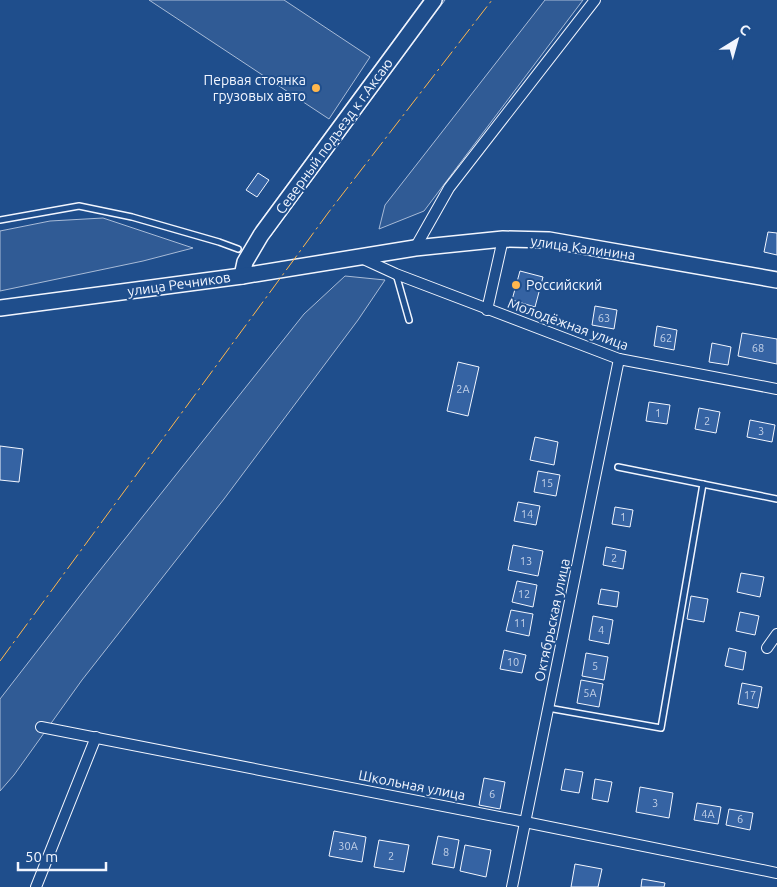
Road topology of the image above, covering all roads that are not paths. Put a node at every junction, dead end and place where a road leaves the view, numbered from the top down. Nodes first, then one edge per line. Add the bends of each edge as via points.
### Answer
1 (434, 0) edge
2 (594, 0) edge
3 (0, 220) edge
4 (503, 239) junction
5 (414, 248) junction
6 (238, 249) dead end
7 (358, 256) junction
8 (396, 274) junction
9 (242, 276) junction
10 (777, 280) edge
11 (0, 308) edge
12 (487, 310) junction
13 (409, 320) dead end
14 (619, 360) junction
15 (777, 389) edge
16 (618, 468) dead end
17 (702, 484) junction
18 (777, 499) edge
19 (777, 634) edge
20 (767, 648) dead end
21 (547, 708) junction
22 (41, 726) dead end
23 (96, 737) junction
24 (525, 822) junction
25 (777, 873) edge
26 (36, 887) edge
27 (512, 887) edge

1 - 9 street, Северный подъезд к г.Аксаю via 261,235 244,262
2 - 5 street via 449,188
3 - 6 lane via 79,206 132,217
4 - 5 street, улица Калинина
4 - 10 street, улица Калинина via 548,240
4 - 12 street
5 - 7 street, улица Калинина
7 - 8 street, Молодёжная улица
7 - 9 street, улица Речников
8 - 12 street, Молодёжная улица
8 - 13 lane
9 - 11 street, улица Речников
12 - 14 street, Молодёжная улица
14 - 15 street, Молодёжная улица
14 - 21 street, Октябрьская улица
16 - 17 lane
17 - 18 lane
17 - 21 lane via 660,728
19 - 20 street
21 - 24 street, Октябрьская улица
22 - 23 street, Школьная улица
23 - 24 street, Школьная улица
23 - 26 street
24 - 25 street, Школьная улица
24 - 27 street, Октябрьская улица

